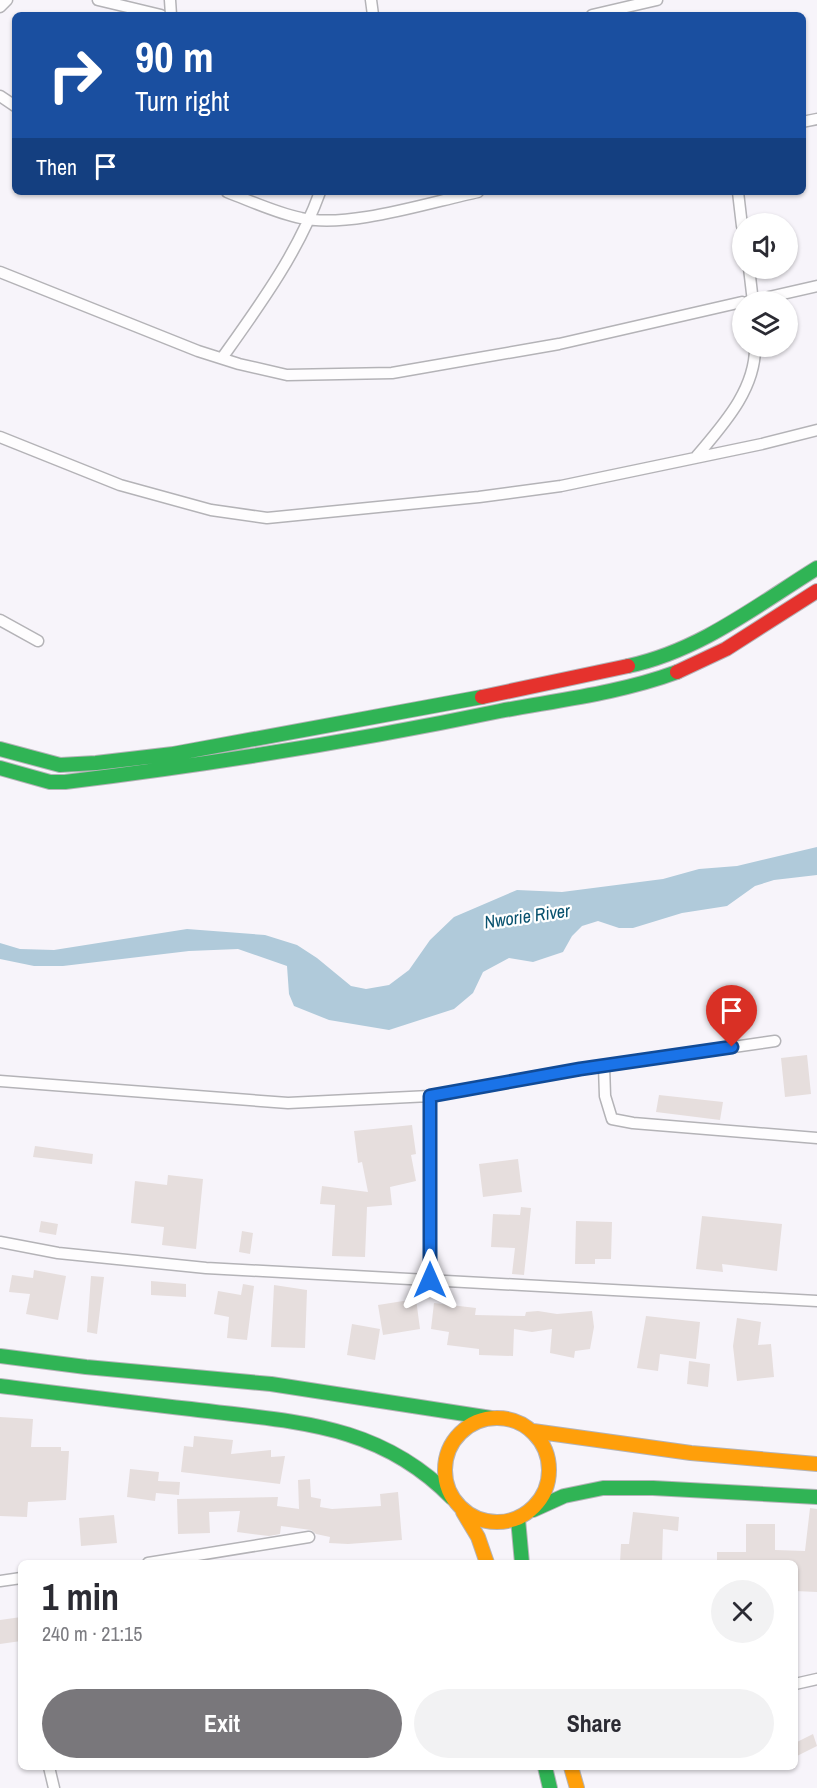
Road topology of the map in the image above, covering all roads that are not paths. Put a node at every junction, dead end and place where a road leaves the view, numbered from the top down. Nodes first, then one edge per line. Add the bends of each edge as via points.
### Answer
1 (7, 0) edge
2 (98, 0) edge
3 (657, 0) edge
4 (0, 7) edge
5 (148, 12) edge
6 (605, 12) edge
7 (236, 195) edge
8 (319, 195) edge
9 (464, 195) edge
10 (738, 195) edge
11 (740, 213) edge
12 (310, 219) junction
13 (0, 272) edge
14 (817, 286) edge
15 (794, 291) edge
16 (732, 305) edge
17 (755, 357) edge
18 (222, 358) junction
19 (817, 430) edge
20 (0, 437) edge
21 (696, 457) junction
22 (817, 568) edge
23 (817, 591) edge
24 (0, 620) edge
25 (38, 641) dead end
26 (0, 749) edge
27 (0, 768) edge
28 (775, 1041) dead end
29 (604, 1066) junction
30 (0, 1081) edge
31 (430, 1096) junction
32 (817, 1138) edge
33 (0, 1242) edge
34 (430, 1280) junction
35 (817, 1301) edge
36 (0, 1356) edge
37 (0, 1386) edge
38 (491, 1418) junction
39 (533, 1431) junction
40 (817, 1464) edge
41 (817, 1497) edge
42 (452, 1498) junction
43 (462, 1509) junction
44 (531, 1511) junction
45 (518, 1519) junction
46 (309, 1538) dead end
47 (167, 1560) edge
48 (487, 1560) edge
49 (522, 1560) edge
50 (18, 1578) edge
51 (0, 1581) edge
52 (817, 1679) edge
53 (798, 1683) edge
54 (50, 1770) edge
55 (546, 1770) edge
56 (572, 1770) edge
57 (54, 1788) edge
58 (550, 1788) edge
59 (577, 1788) edge

1 - 4 street
2 - 5 street
3 - 6 street
7 - 12 street
8 - 12 street
9 - 12 street via 362,217
10 - 11 street
12 - 18 street via 264,299
13 - 18 street
14 - 15 street
16 - 18 street via 559,344 392,373 288,375
17 - 21 street via 731,414
19 - 21 street
20 - 21 street via 120,485 211,510 267,518 549,488
22 - 26 street via 698,643 669,656 633,664 469,700 172,754 60,765
23 - 27 street via 714,656 626,686 395,733 162,771 50,782
24 - 25 street
28 - 29 street
29 - 31 street
29 - 32 street via 605,1096 612,1119
30 - 31 street via 288,1103
31 - 34 street
33 - 34 street via 58,1253 206,1268
34 - 35 street
36 - 38 street via 271,1384
37 - 42 street via 326,1426 405,1457 435,1478
38 - 39 street via 520,1423
38 - 42 street via 464,1429 447,1454 447,1484
39 - 40 street via 691,1454
39 - 44 street via 548,1456 550,1471 541,1500
41 - 44 street via 603,1488 564,1497
42 - 43 street
43 - 45 street via 489,1522
43 - 48 street
44 - 45 street
45 - 49 street
46 - 47 street
50 - 51 street
52 - 53 street
54 - 57 street
55 - 58 street
56 - 59 street

